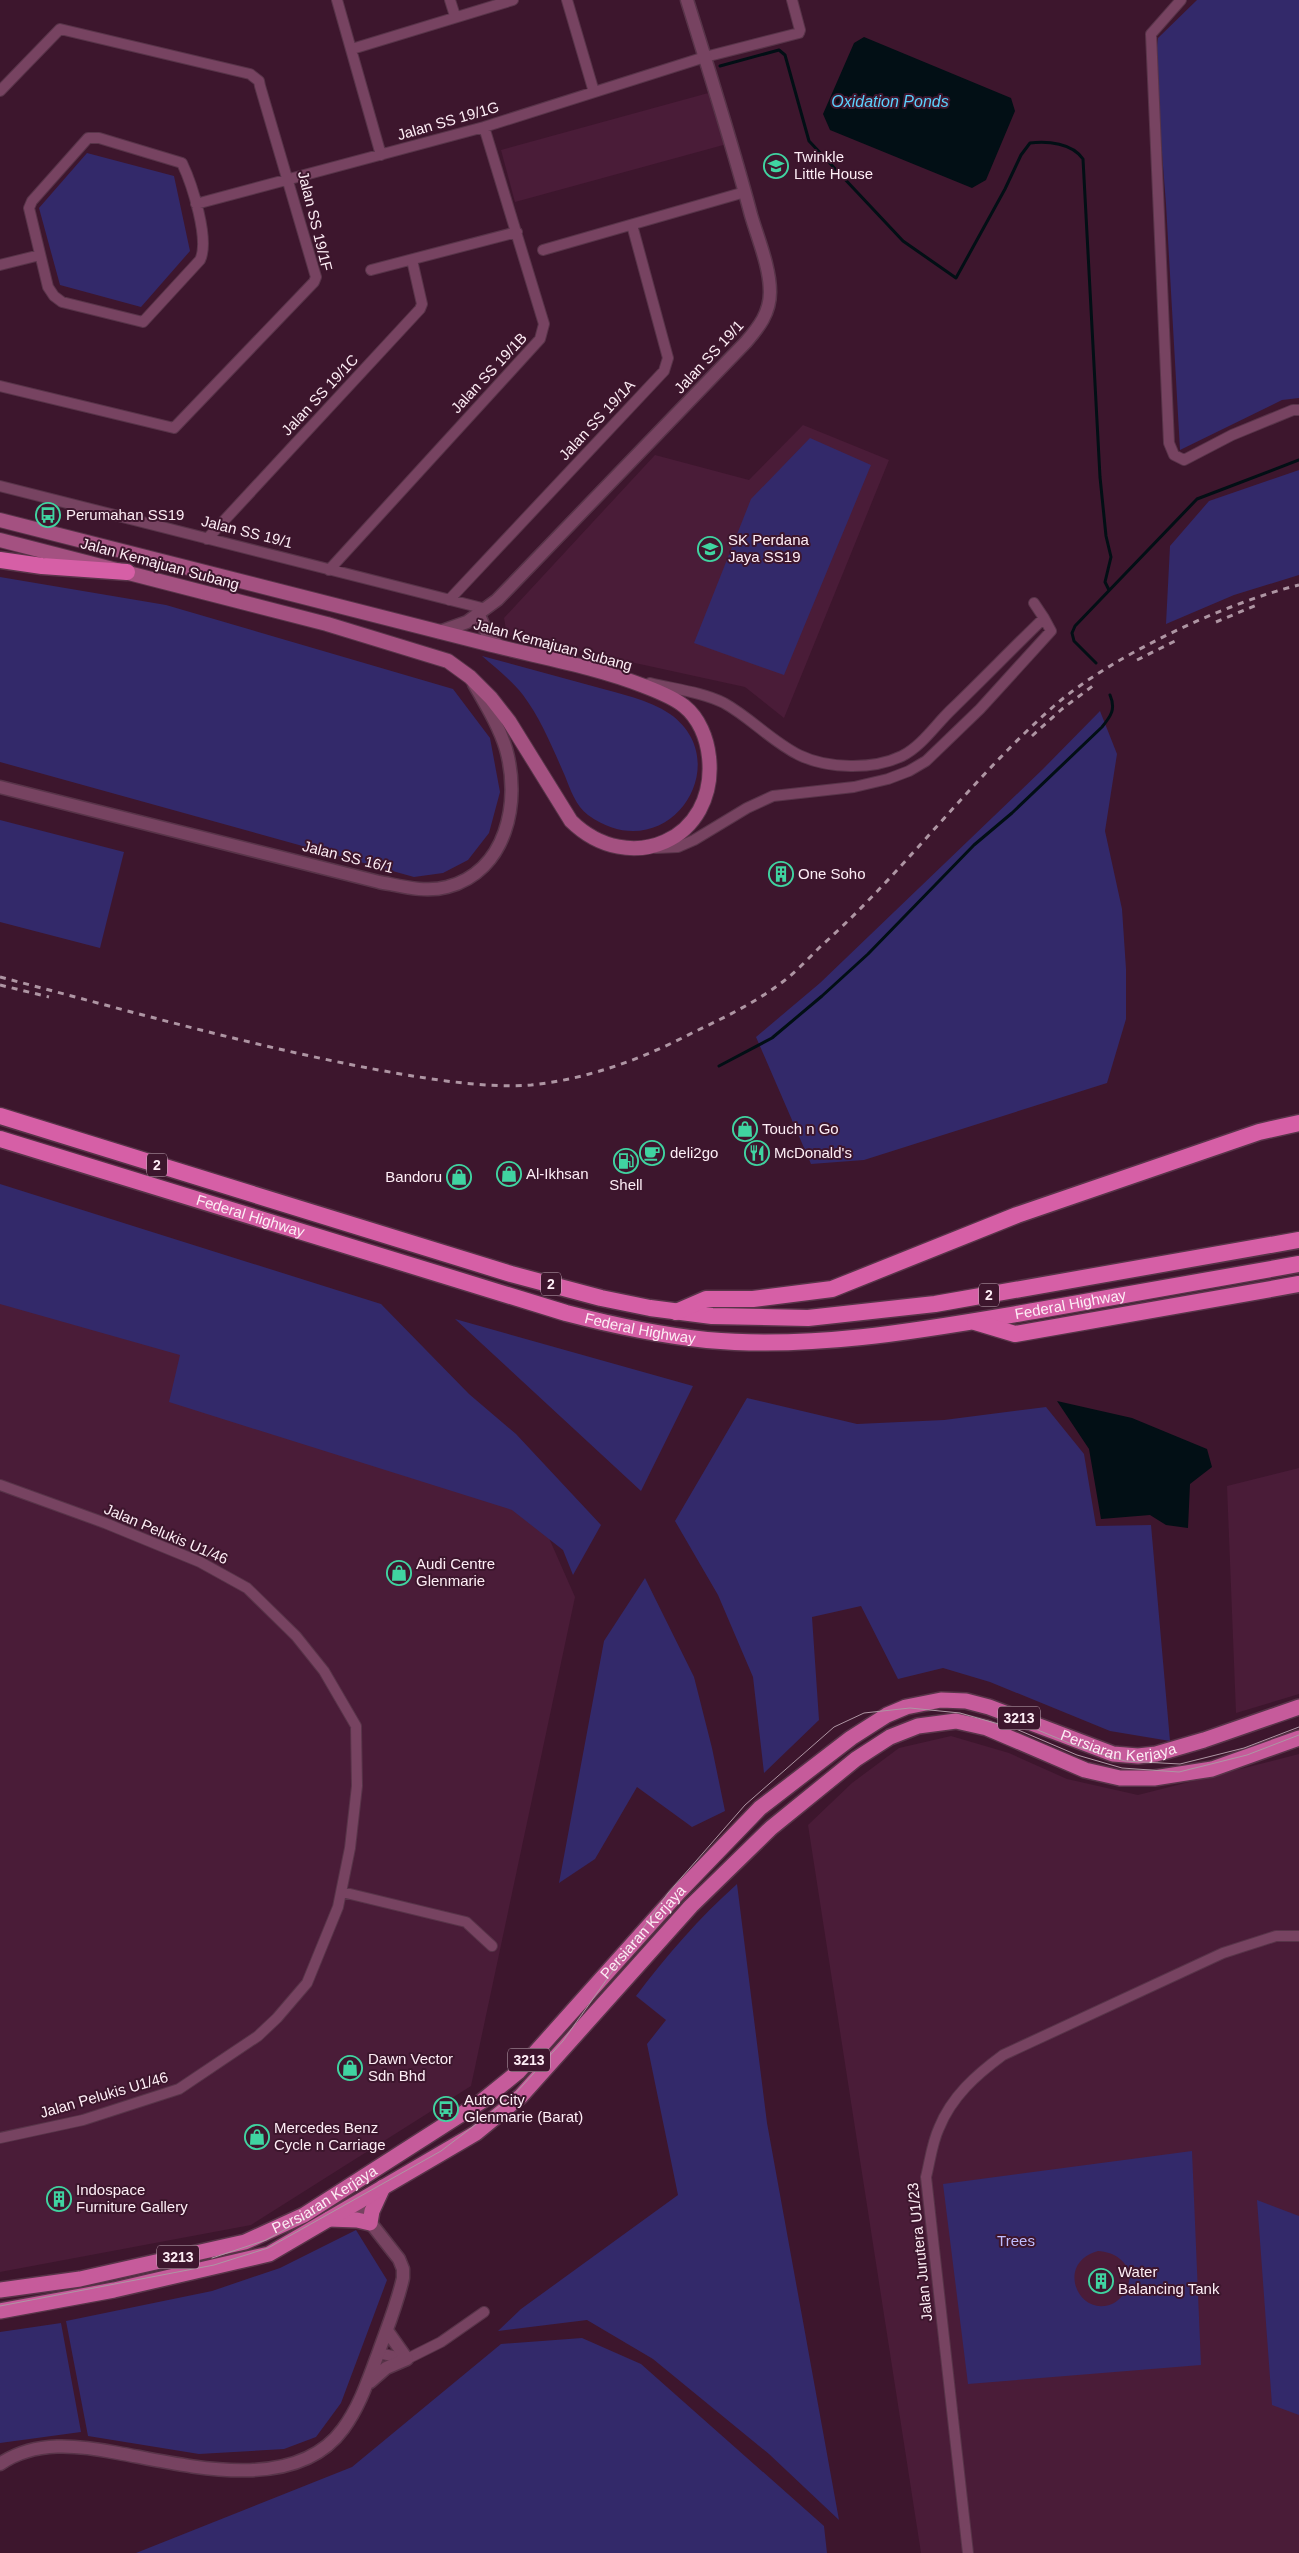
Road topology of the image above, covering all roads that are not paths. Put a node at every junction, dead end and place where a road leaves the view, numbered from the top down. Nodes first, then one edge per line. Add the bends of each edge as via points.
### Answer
1 (337, 0) edge
2 (450, 0) edge
3 (513, 0) edge
4 (567, 0) edge
5 (687, 0) edge
6 (792, 0) edge
7 (1181, 0) edge
8 (455, 16) junction
9 (352, 49) junction
10 (705, 57) junction
11 (0, 91) edge
12 (594, 92) junction
13 (484, 127) junction
14 (381, 155) junction
15 (289, 180) junction
16 (745, 192) junction
17 (196, 204) junction
18 (632, 225) junction
19 (517, 232) junction
20 (543, 250) dead end
21 (40, 255) junction
22 (412, 260) junction
23 (0, 266) edge
24 (372, 270) dead end
25 (0, 386) edge
26 (1299, 410) edge
27 (0, 486) edge
28 (0, 520) edge
29 (207, 539) junction
30 (0, 540) edge
31 (0, 560) edge
32 (329, 570) junction
33 (127, 572) junction
34 (449, 600) junction
35 (1034, 603) dead end
36 (482, 612) junction
37 (1044, 618) junction
38 (439, 632) junction
39 (500, 648) junction
40 (608, 673) junction
41 (470, 677) junction
42 (966, 696) junction
43 (980, 710) junction
44 (0, 787) edge
45 (644, 847) junction
46 (0, 1116) edge
47 (1299, 1123) edge
48 (1299, 1127) edge
49 (1260, 1132) junction
50 (0, 1139) edge
51 (1299, 1240) edge
52 (1299, 1264) edge
53 (1299, 1284) edge
54 (676, 1312) junction
55 (973, 1321) junction
56 (0, 1485) edge
57 (1299, 1707) edge
58 (1299, 1738) edge
59 (342, 1892) junction
60 (1299, 1936) edge
61 (492, 1946) dead end
62 (0, 2138) edge
63 (383, 2187) junction
64 (355, 2203) junction
65 (327, 2219) junction
66 (370, 2224) junction
67 (0, 2290) edge
68 (0, 2311) edge
69 (484, 2312) dead end
70 (388, 2332) junction
71 (378, 2353) junction
72 (407, 2359) junction
73 (368, 2383) junction
74 (0, 2464) edge
75 (968, 2553) edge

1 - 9 street
2 - 8 street
3 - 8 street
4 - 12 street
5 - 10 street, Jalan SS 19/1
6 - 10 street, Jalan SS 19/1G via 799,33
7 - 26 street via 1151,34 1169,443 1174,455 1184,460 1232,435
8 - 9 street
9 - 14 street
10 - 12 street, Jalan SS 19/1G
10 - 16 street, Jalan SS 19/1
11 - 15 street, Jalan SS 19/1F via 60,30 250,74 258,81
12 - 13 street, Jalan SS 19/1G
13 - 14 street, Jalan SS 19/1G
13 - 19 street, Jalan SS 19/1B
14 - 15 street, Jalan SS 19/1G
15 - 17 street, Jalan SS 19/1G
15 - 25 street, Jalan SS 19/1F via 316,277 314,282 174,428
16 - 18 street
16 - 36 street, Jalan SS 19/1 via 770,292 768,309 760,326
17 - 21 street via 205,252 143,322 62,302 48,287
17 - 21 street via 182,164 99,138 88,138 32,201 30,216
18 - 20 street
18 - 34 street, Jalan SS 19/1A via 668,358 664,371
19 - 22 street
19 - 32 street, Jalan SS 19/1B via 544,324 540,339
21 - 23 street
22 - 24 street
22 - 29 street, Jalan SS 19/1C via 422,304 420,308
27 - 29 street, Jalan SS 19/1
28 - 38 main road, Jalan Kemajuan Subang
29 - 32 street, Jalan SS 19/1
30 - 33 main road, Jalan Kemajuan Subang
31 - 33 highway
32 - 34 street, Jalan SS 19/1
33 - 41 main road, Jalan Kemajuan Subang via 412,649 448,661
34 - 36 street, Jalan SS 19/1
35 - 37 street
36 - 38 street, Jalan SS 19/1 via 451,630
36 - 39 street via 488,636
37 - 42 street
37 - 43 street via 1050,626 1049,635
38 - 39 main road, Jalan Kemajuan Subang
39 - 40 main road, Jalan Kemajuan Subang
40 - 42 street via 723,702 776,743 800,756 860,766 882,763 903,755
40 - 45 main road, Jalan Kemajuan Subang via 683,704 701,728 708,748 708,789 700,811 672,839
41 - 44 street, Jalan SS 16/1 via 505,748 511,770 512,795 507,825 496,853 468,879 446,888 418,889 379,882
41 - 45 main road, Jalan Kemajuan Subang via 509,721 571,821 582,832 624,848
42 - 43 street
43 - 45 street via 926,761 909,772 854,787 773,796 678,846
46 - 54 highway, Federal Highway / 2 via 511,1274 601,1298
47 - 49 highway
48 - 49 highway
49 - 54 highway via 1018,1215 832,1289 753,1299 706,1299
50 - 55 highway, Federal Highway / 2 via 506,1296 645,1331 708,1340 804,1341
51 - 54 highway, Federal Highway / 2 via 882,1311 808,1318 752,1318
52 - 55 highway, Federal Highway / 2
53 - 55 highway via 1015,1334
56 - 59 street, Jalan Pelukis U1/46 via 106,1523 200,1562 247,1588 296,1636 324,1671 356,1726 357,1786
57 - 67 main road, Persiaran Kerjaya / 3213 via 1204,1740 1138,1756 1113,1754 966,1701 941,1700 906,1707 887,1715 851,1738 760,1808 679,1892 518,2072 482,2101 304,2214 245,2242 80,2279
58 - 63 main road, Persiaran Kerjaya / 3213 via 1212,1769 1154,1778 1120,1778 1085,1770 987,1728 956,1721 918,1726 890,1737 867,1751 770,1828 691,1906 521,2096 476,2133
59 - 61 street via 466,1922
59 - 62 street, Jalan Pelukis U1/46 via 306,1983 264,2030 224,2060 179,2089 82,2120
60 - 75 street, Jalan Jurutera U1/23 via 1276,1936 1223,1953 1003,2055 971,2080 955,2098 938,2128 926,2177
63 - 64 main road, Persiaran Kerjaya / 3213
63 - 66 main road
64 - 65 main road, Persiaran Kerjaya / 3213
64 - 66 street
65 - 66 main road via 350,2219
65 - 68 main road, Persiaran Kerjaya / 3213 via 268,2254 114,2290
66 - 70 street via 399,2259 403,2270
69 - 72 street via 441,2342
70 - 71 street
70 - 72 street
71 - 72 street
71 - 73 street
72 - 73 street via 386,2368
73 - 74 street via 346,2425 326,2447 307,2458 274,2468 226,2470 65,2446 41,2448 8,2458

